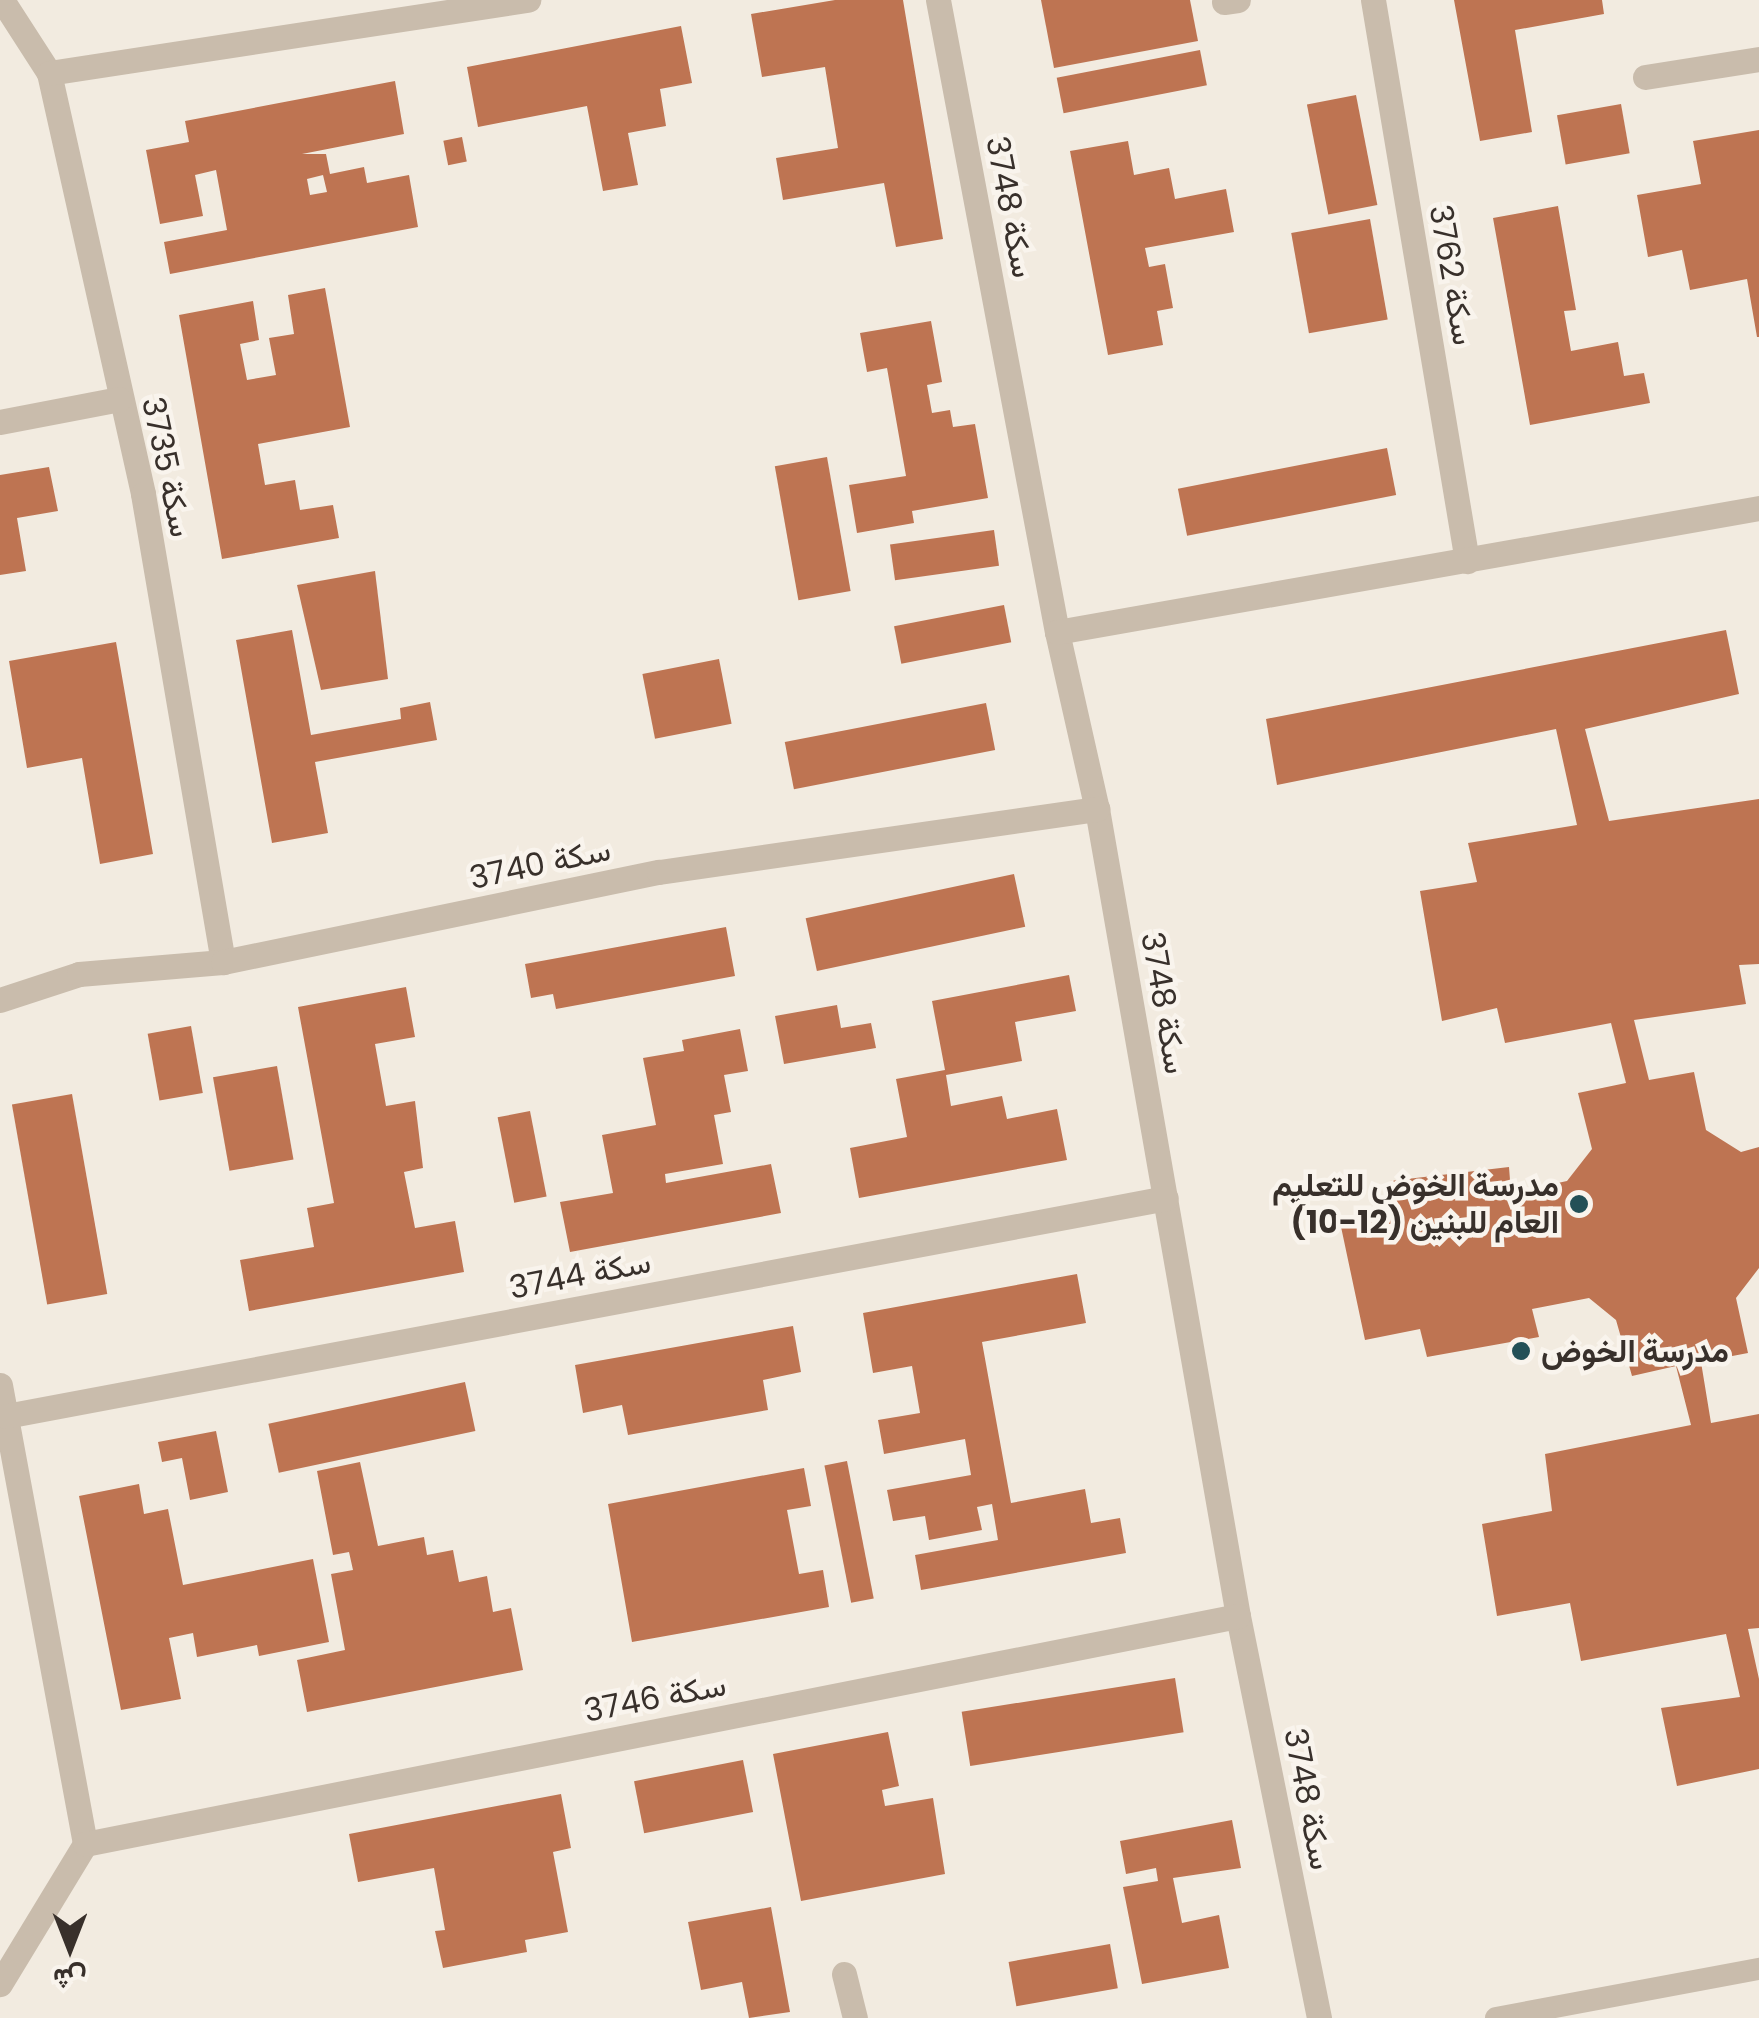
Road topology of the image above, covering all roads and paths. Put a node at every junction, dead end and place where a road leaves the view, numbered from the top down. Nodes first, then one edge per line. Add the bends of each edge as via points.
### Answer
1 (2, 0) edge
2 (528, 0) edge
3 (938, 0) edge
4 (1373, 0) edge
5 (1759, 58) edge
6 (49, 73) junction
7 (1645, 77) dead end
8 (119, 399) junction
9 (0, 422) edge
10 (1759, 508) edge
11 (1467, 561) junction
12 (1057, 632) junction
13 (1098, 809) junction
14 (223, 962) junction
15 (0, 1000) edge
16 (1166, 1198) junction
17 (0, 1385) edge
18 (6, 1416) junction
19 (1238, 1616) junction
20 (85, 1844) junction
21 (1759, 1969) edge
22 (844, 1974) dead end
23 (0, 1984) edge
24 (855, 2018) edge
25 (1319, 2018) edge
26 (1496, 2018) edge

1 - 6 street, سكة 3735
2 - 6 street
3 - 12 street, سكة 3748
4 - 11 street, سكة 3762
5 - 7 street
6 - 8 street, سكة 3735
8 - 9 street
8 - 14 street, سكة 3735 via 143,494
10 - 11 street
11 - 12 street
12 - 13 street, سكة 3748
13 - 14 street, سكة 3740 via 659,872
13 - 16 street, سكة 3748
14 - 15 street, سكة 3740 via 79,974
16 - 18 street, سكة 3744
16 - 19 street, سكة 3748
17 - 18 street
18 - 20 street
19 - 20 street, سكة 3746
19 - 25 street, سكة 3748
20 - 23 street
21 - 26 lane
22 - 24 street

